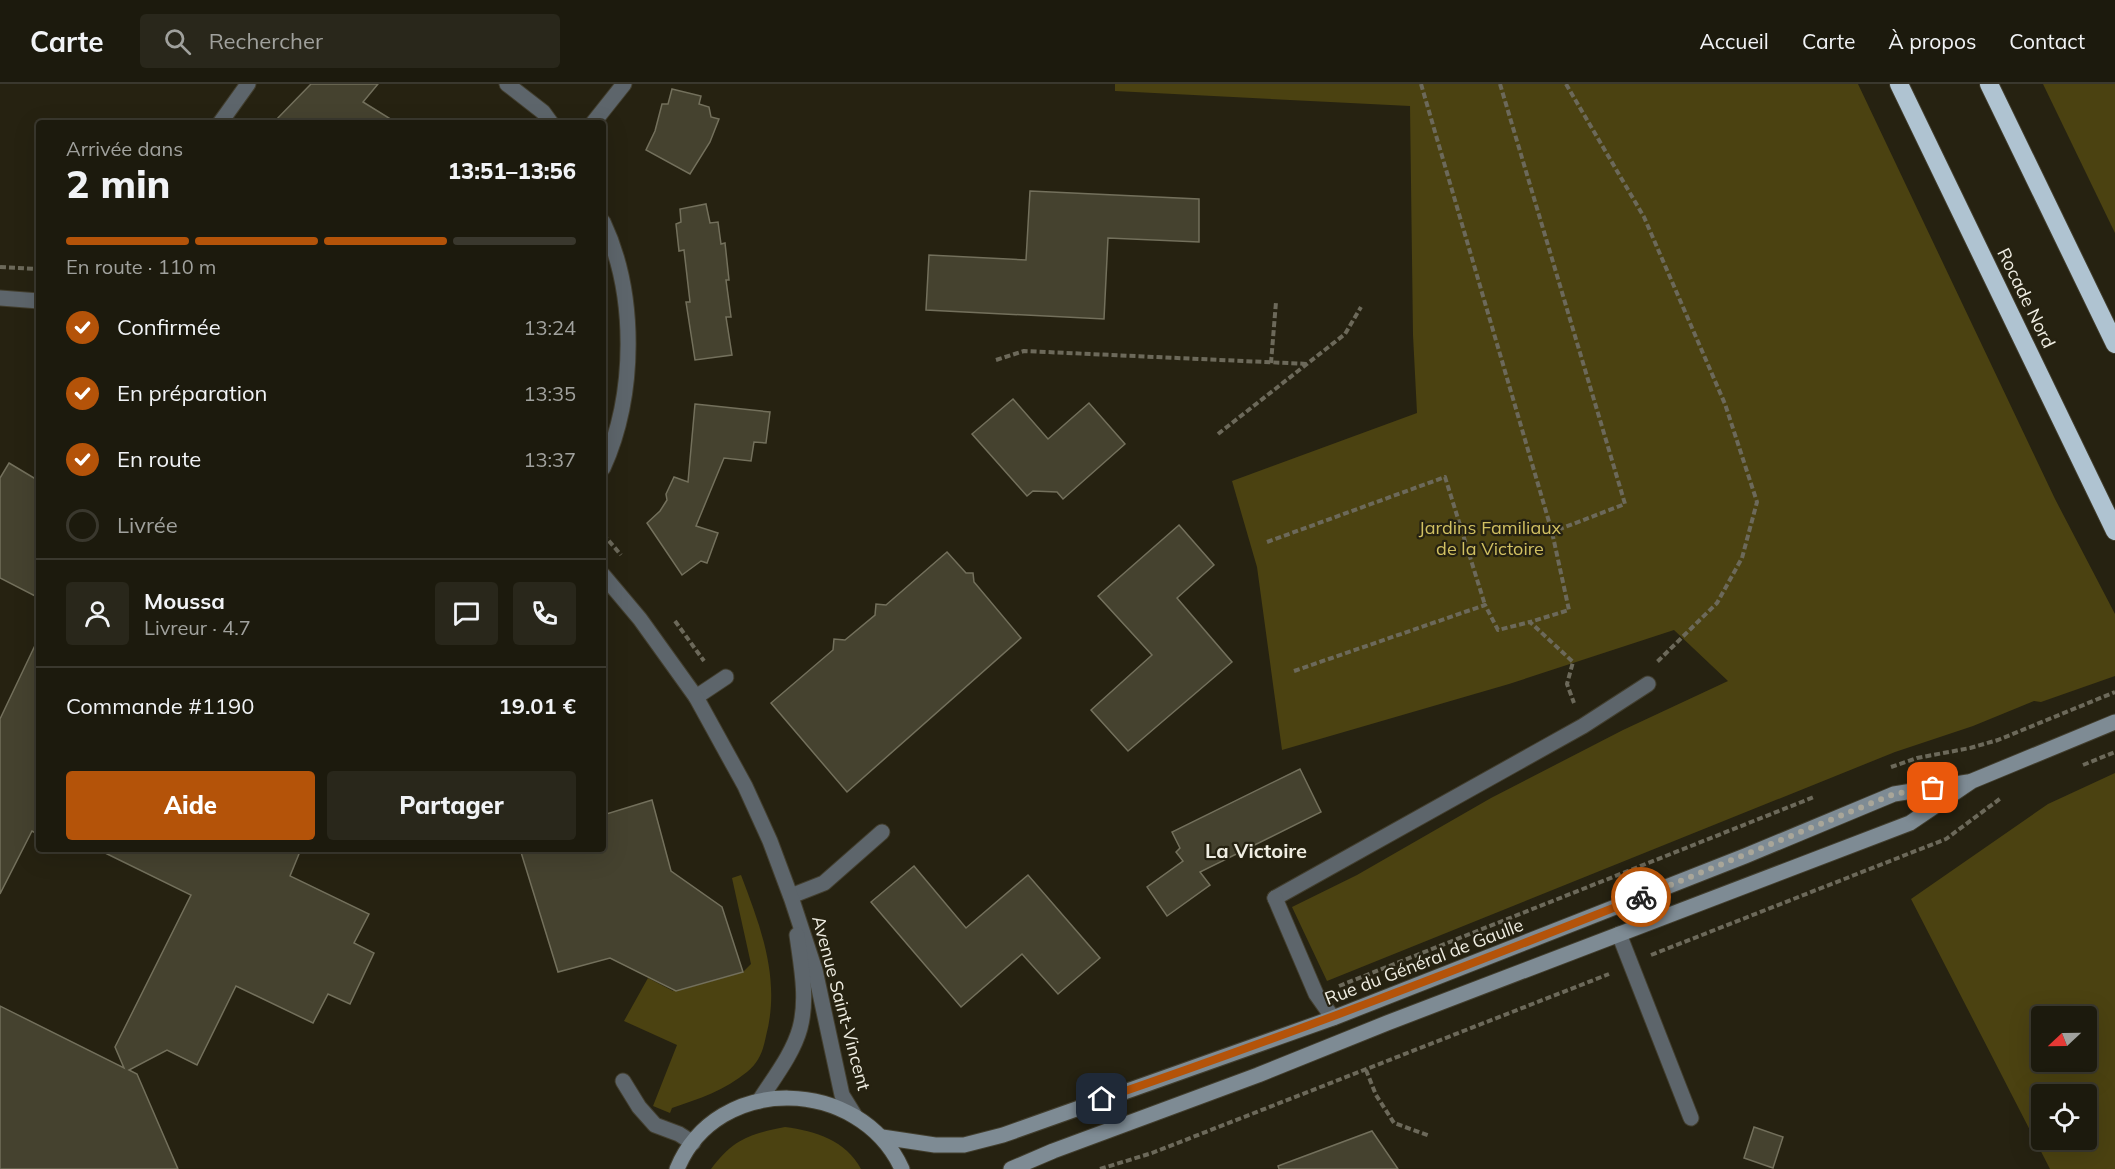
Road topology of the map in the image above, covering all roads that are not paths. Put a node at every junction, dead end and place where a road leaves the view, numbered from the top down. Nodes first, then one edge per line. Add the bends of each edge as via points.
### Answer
1 (248, 84) edge
2 (507, 84) edge
3 (624, 84) edge
4 (1899, 84) edge
5 (1989, 84) edge
6 (222, 120) edge
7 (548, 120) edge
8 (595, 120) edge
9 (606, 228) edge
10 (0, 298) edge
11 (36, 301) edge
12 (2115, 344) edge
13 (606, 462) edge
14 (2115, 531) edge
15 (606, 579) edge
16 (726, 677) dead end
17 (1648, 684) road end
18 (696, 697) junction
19 (2113, 723) edge
20 (1972, 781) junction
21 (882, 832) dead end
22 (791, 898) junction
23 (1619, 934) junction
24 (1333, 1018) junction
25 (623, 1081) dead end
26 (759, 1101) junction
27 (855, 1116) junction
28 (1691, 1118) dead end
29 (882, 1137) junction
30 (693, 1143) junction
31 (677, 1169) edge
32 (902, 1169) edge
33 (1011, 1169) edge

1 - 6 street
2 - 7 street
3 - 8 street
4 - 14 highway, Rocade Nord
5 - 12 highway
9 - 13 street via 618,265 628,336 624,398
10 - 11 street
15 - 18 street, Avenue Saint-Vincent
16 - 18 street
17 - 24 street via 1583,726 1275,898 1317,994
18 - 22 street, Avenue Saint-Vincent via 745,786
19 - 20 main road, Rue du Général de Gaulle
20 - 23 main road, Rue du Général de Gaulle via 1910,823
20 - 24 main road, Rue du Général de Gaulle via 1894,794
21 - 22 street via 824,884
22 - 26 street, Avenue Saint-Vincent via 803,991 800,1029
22 - 27 street, Avenue Saint-Vincent via 815,970 842,1095
23 - 28 street
23 - 33 main road, Rue du Général de Gaulle
24 - 29 main road, Rue du Général de Gaulle via 1003,1135 964,1144 935,1145
25 - 30 street via 656,1125
26 - 27 main road via 783,1097 808,1099
26 - 30 main road via 721,1118
27 - 29 main road
29 - 32 main road
30 - 31 main road

